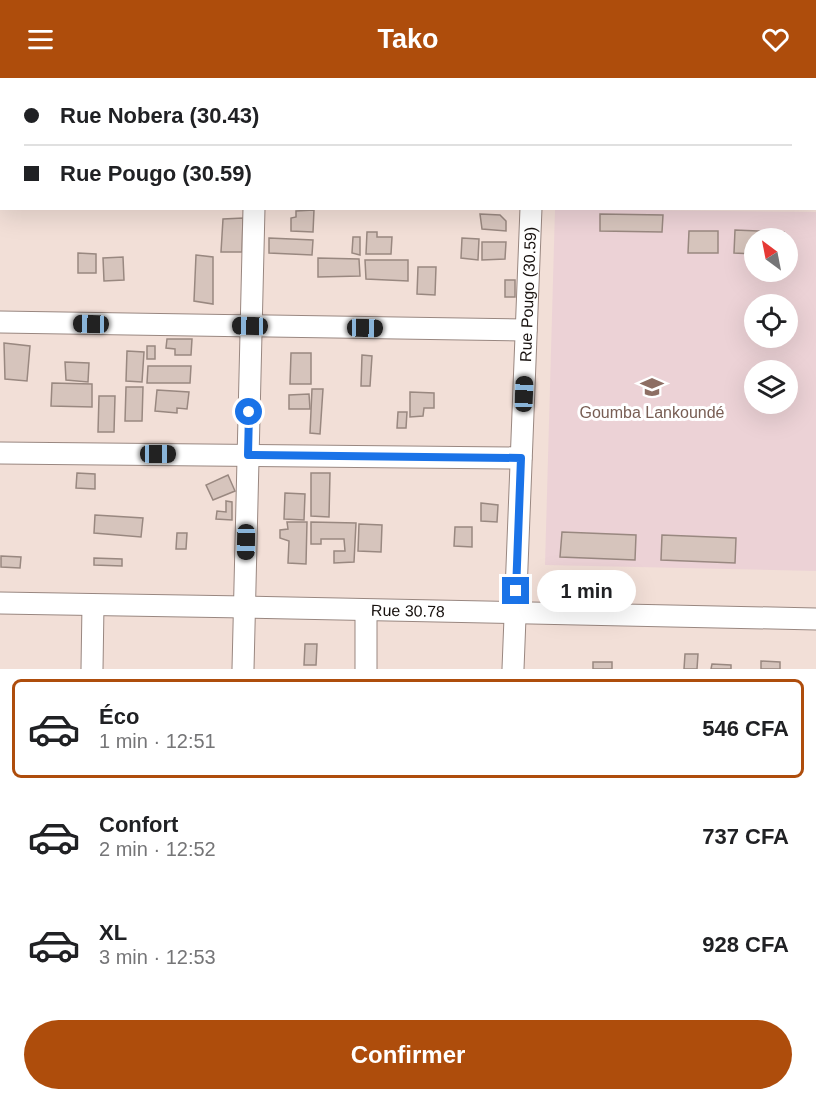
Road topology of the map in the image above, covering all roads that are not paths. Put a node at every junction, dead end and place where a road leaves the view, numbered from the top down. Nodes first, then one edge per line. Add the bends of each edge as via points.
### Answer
1 (254, 210) edge
2 (531, 210) edge
3 (0, 322) edge
4 (250, 326) junction
5 (526, 330) junction
6 (0, 453) edge
7 (248, 455) junction
8 (521, 458) junction
9 (0, 603) edge
10 (93, 605) junction
11 (245, 607) junction
12 (366, 611) junction
13 (515, 614) junction
14 (816, 619) edge
15 (92, 669) edge
16 (243, 669) edge
17 (366, 669) edge
18 (513, 669) edge

1 - 4 street
2 - 5 street, Rue Pougo (30.59)
3 - 4 street
4 - 5 street
4 - 7 street
5 - 8 street, Rue Pougo (30.59)
6 - 7 street
7 - 8 street
7 - 11 street
8 - 13 street, Rue Pougo (30.59)
9 - 10 street, Rue 30.78
10 - 11 street, Rue 30.78
10 - 15 street
11 - 12 street, Rue 30.78
11 - 16 street
12 - 13 street, Rue 30.78
12 - 17 street
13 - 14 street, Rue 30.78
13 - 18 street, Rue Pougo (30.59)

